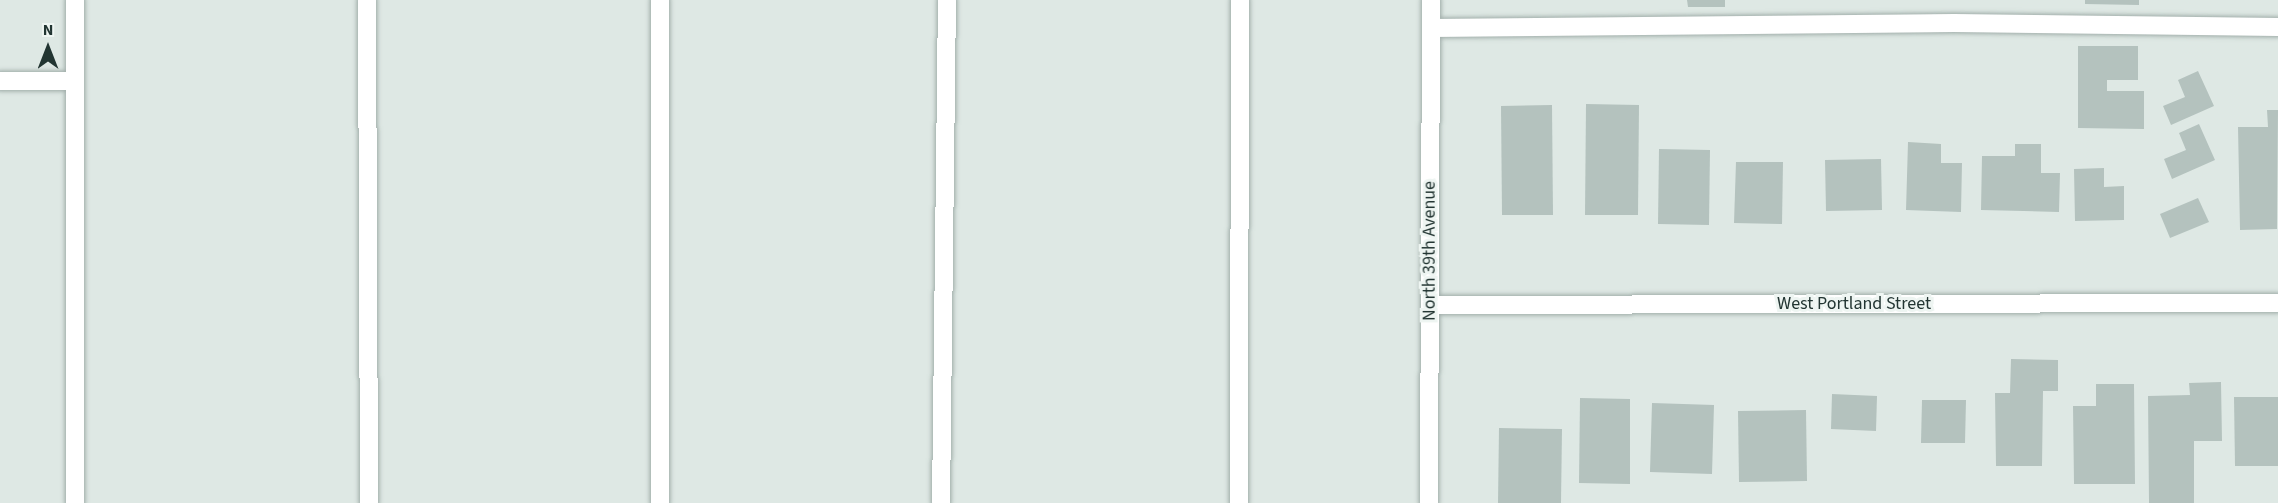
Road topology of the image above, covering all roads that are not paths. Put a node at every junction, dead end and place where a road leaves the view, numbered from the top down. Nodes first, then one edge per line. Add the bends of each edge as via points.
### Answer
1 (75, 0) edge
2 (367, 0) edge
3 (660, 0) edge
4 (947, 0) edge
5 (1240, 0) edge
6 (1431, 0) edge
7 (2278, 27) edge
8 (1431, 28) junction
9 (0, 81) edge
10 (75, 81) junction
11 (2278, 303) edge
12 (1430, 305) junction
13 (75, 503) edge
14 (369, 503) edge
15 (660, 503) edge
16 (941, 503) edge
17 (1239, 503) edge
18 (1429, 503) edge

1 - 10 street
2 - 14 street
3 - 15 street
4 - 16 street
5 - 17 street
6 - 8 street, North 39th Avenue
7 - 8 street via 1954,23
8 - 12 street, North 39th Avenue
9 - 10 street
10 - 13 street
11 - 12 street, West Portland Street
12 - 18 street, North 39th Avenue

